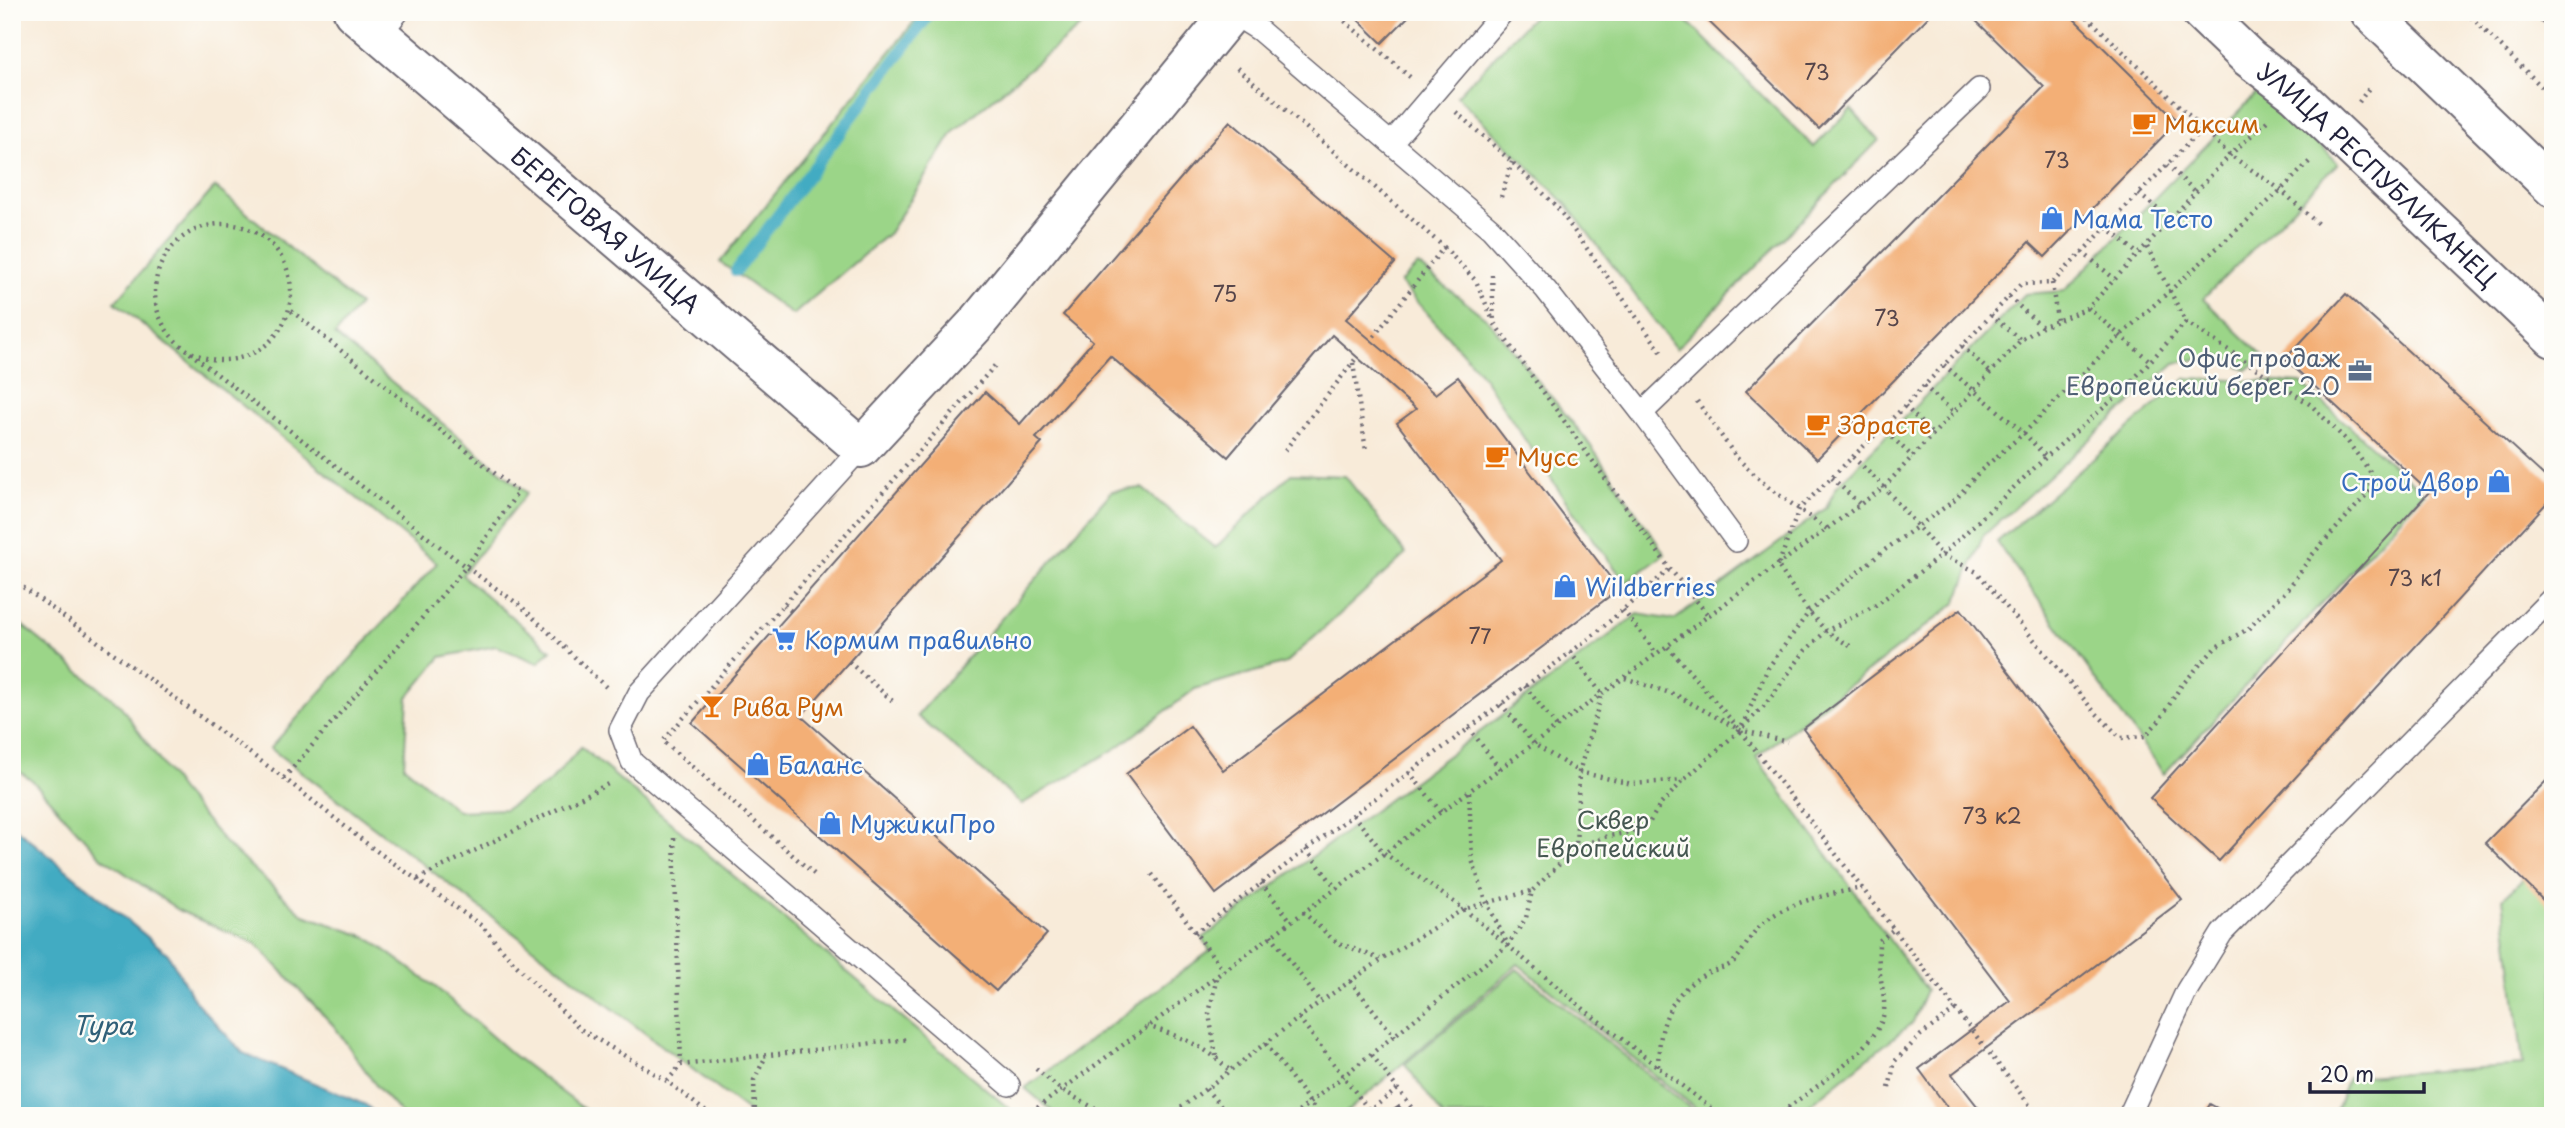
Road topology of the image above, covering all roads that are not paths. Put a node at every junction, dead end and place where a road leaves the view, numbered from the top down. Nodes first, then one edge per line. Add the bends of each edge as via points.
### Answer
1 (1503, 12) edge
2 (2201, 12) edge
3 (2370, 12) edge
4 (2546, 12) edge
5 (1241, 18) edge
6 (2553, 18) edge
7 (376, 20) edge
8 (1979, 89) dead end
9 (1391, 142) junction
10 (2553, 188) edge
11 (2553, 338) edge
12 (1642, 413) junction
13 (861, 448) junction
14 (1736, 541) dead end
15 (2553, 597) edge
16 (1009, 1085) dead end
17 (2129, 1116) edge

1 - 9 lane
2 - 11 street, УЛИЦА РЕСПУБЛИКАНЕЦ via 2296,94
3 - 10 street
4 - 6 lane
5 - 9 lane
5 - 13 street via 977,323
7 - 13 street, БЕРЕГОВАЯ УЛИЦА
8 - 12 lane
9 - 12 lane via 1491,229 1546,290
12 - 14 lane
13 - 16 lane via 639,693 620,730 632,762
15 - 17 lane via 2222,933 2187,990

